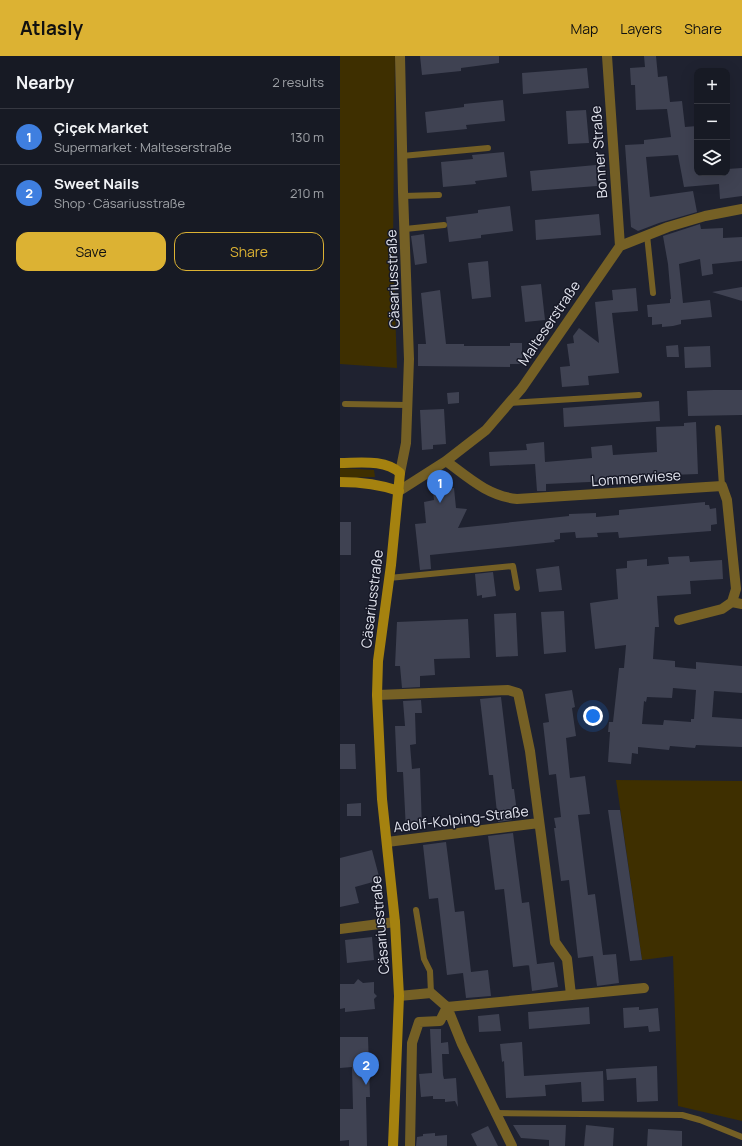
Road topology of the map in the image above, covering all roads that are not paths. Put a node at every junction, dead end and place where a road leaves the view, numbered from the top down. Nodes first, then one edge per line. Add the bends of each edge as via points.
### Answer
1 (400, 56) edge
2 (606, 56) edge
3 (488, 148) dead end
4 (402, 156) junction
5 (439, 194) dead end
6 (403, 196) junction
7 (742, 209) edge
8 (444, 225) dead end
9 (405, 229) junction
10 (647, 235) junction
11 (620, 246) junction
12 (653, 293) dead end
13 (639, 394) dead end
14 (509, 403) junction
15 (345, 404) dead end
16 (407, 405) junction
17 (718, 428) dead end
18 (446, 461) junction
19 (340, 464) edge
20 (400, 473) junction
21 (340, 482) edge
22 (722, 486) junction
23 (399, 492) junction
24 (389, 578) junction
25 (517, 588) dead end
26 (737, 603) edge
27 (679, 620) dead end
28 (377, 695) junction
29 (539, 823) junction
30 (387, 842) junction
31 (416, 910) dead end
32 (395, 922) junction
33 (340, 929) edge
34 (644, 988) dead end
35 (431, 993) junction
36 (571, 995) junction
37 (399, 996) junction
38 (447, 1007) junction
39 (494, 1113) junction
40 (742, 1138) edge
41 (393, 1146) edge
42 (410, 1146) edge
43 (512, 1146) edge

1 - 4 street, Cäsariusstraße
2 - 11 street, Bonner Straße
3 - 4 lane
4 - 6 street, Cäsariusstraße
5 - 6 lane
6 - 9 street, Cäsariusstraße
7 - 10 street via 705,216
8 - 9 lane
9 - 16 street, Cäsariusstraße via 409,339
10 - 11 street
10 - 12 lane
11 - 14 street, Malteserstraße
13 - 14 lane
14 - 18 street, Malteserstraße via 486,430
15 - 16 lane
16 - 20 street, Cäsariusstraße via 406,443
17 - 22 lane
18 - 22 street, Lommerwiese via 494,494 517,499
18 - 23 street, Malteserstraße
19 - 20 main road via 384,465
20 - 23 main road, Cäsariusstraße
21 - 23 main road via 380,485
22 - 26 street via 727,500
23 - 24 main road, Cäsariusstraße
24 - 25 lane via 513,566
24 - 28 main road, Cäsariusstraße via 379,654
26 - 27 street
28 - 29 street, Adolf-Kolping-Straße via 508,690 518,693 530,751
28 - 30 main road, Cäsariusstraße via 381,792
29 - 30 street, Adolf-Kolping-Straße
29 - 36 street, Adolf-Kolping-Straße via 555,942 568,959
30 - 32 main road, Cäsariusstraße
31 - 35 lane via 424,959 430,971
32 - 33 street
32 - 37 main road, Cäsariusstraße
34 - 36 street
35 - 37 street
35 - 38 street
36 - 38 street
37 - 41 main road, Cäsariusstraße
38 - 39 street
38 - 42 street via 440,1021 419,1022 412,1043
39 - 40 lane via 682,1115
39 - 43 street

